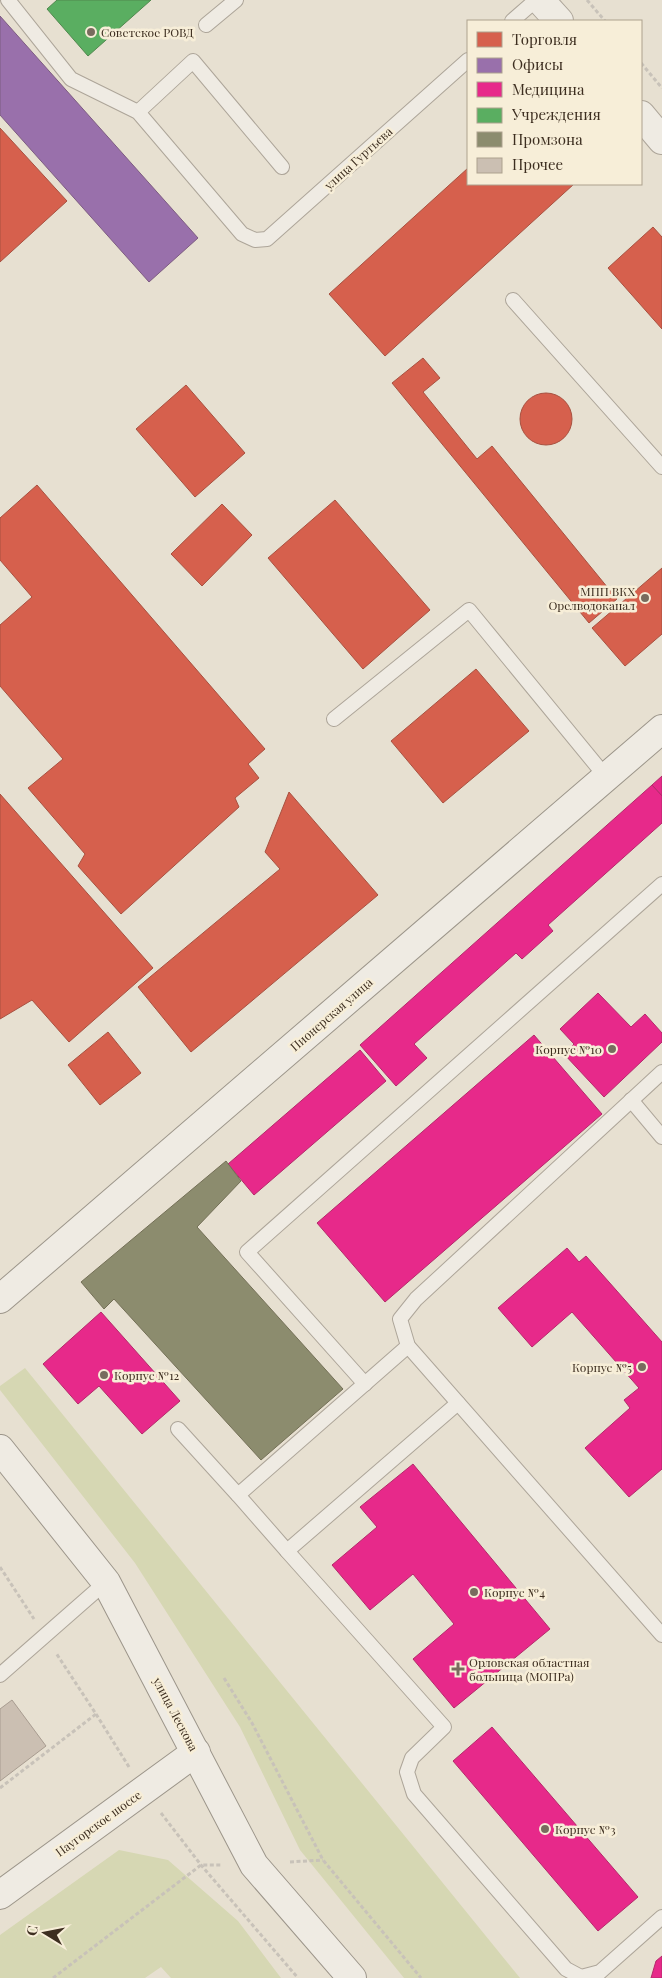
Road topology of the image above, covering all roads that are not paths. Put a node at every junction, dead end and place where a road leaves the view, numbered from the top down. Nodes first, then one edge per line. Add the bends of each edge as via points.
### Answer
1 (8, 0) edge
2 (236, 0) edge
3 (536, 0) edge
4 (540, 0) edge
5 (513, 20) edge
6 (558, 20) edge
7 (206, 25) dead end
8 (467, 61) edge
9 (138, 112) junction
10 (642, 116) edge
11 (662, 140) edge
12 (282, 167) dead end
13 (513, 300) dead end
14 (662, 467) edge
15 (334, 719) dead end
16 (662, 729) edge
17 (606, 777) junction
18 (662, 884) edge
19 (662, 1072) edge
20 (631, 1100) junction
21 (662, 1137) edge
22 (0, 1299) edge
23 (408, 1346) junction
24 (365, 1384) junction
25 (458, 1403) junction
26 (178, 1429) dead end
27 (0, 1449) edge
28 (238, 1496) junction
29 (287, 1552) junction
30 (106, 1582) junction
31 (662, 1635) edge
32 (0, 1675) edge
33 (196, 1752) junction
34 (0, 1896) edge
35 (662, 1917) edge
36 (352, 1978) edge

1 - 9 lane via 71,79
2 - 7 lane
3 - 5 lane
4 - 6 main road
8 - 9 lane, улица Гуртьева via 267,239 255,240 242,234
9 - 12 lane via 193,61
10 - 11 main road
13 - 14 lane
15 - 17 lane via 469,610
16 - 17 main road, Пионерская улица
17 - 22 main road, Пионерская улица
18 - 24 lane via 247,1252
19 - 20 lane
20 - 21 lane
20 - 23 lane via 416,1299 400,1319
23 - 24 lane
23 - 25 lane
24 - 28 lane
25 - 29 lane
25 - 31 lane
26 - 28 lane
27 - 30 main road, улица Лескова
28 - 29 lane
29 - 35 lane via 444,1727 412,1758 407,1772 414,1794 566,1970 581,1977 600,1972
30 - 32 lane
30 - 33 main road, улица Лескова
33 - 34 main road, Наугорское шоссе
33 - 36 main road, улица Лескова via 254,1865

